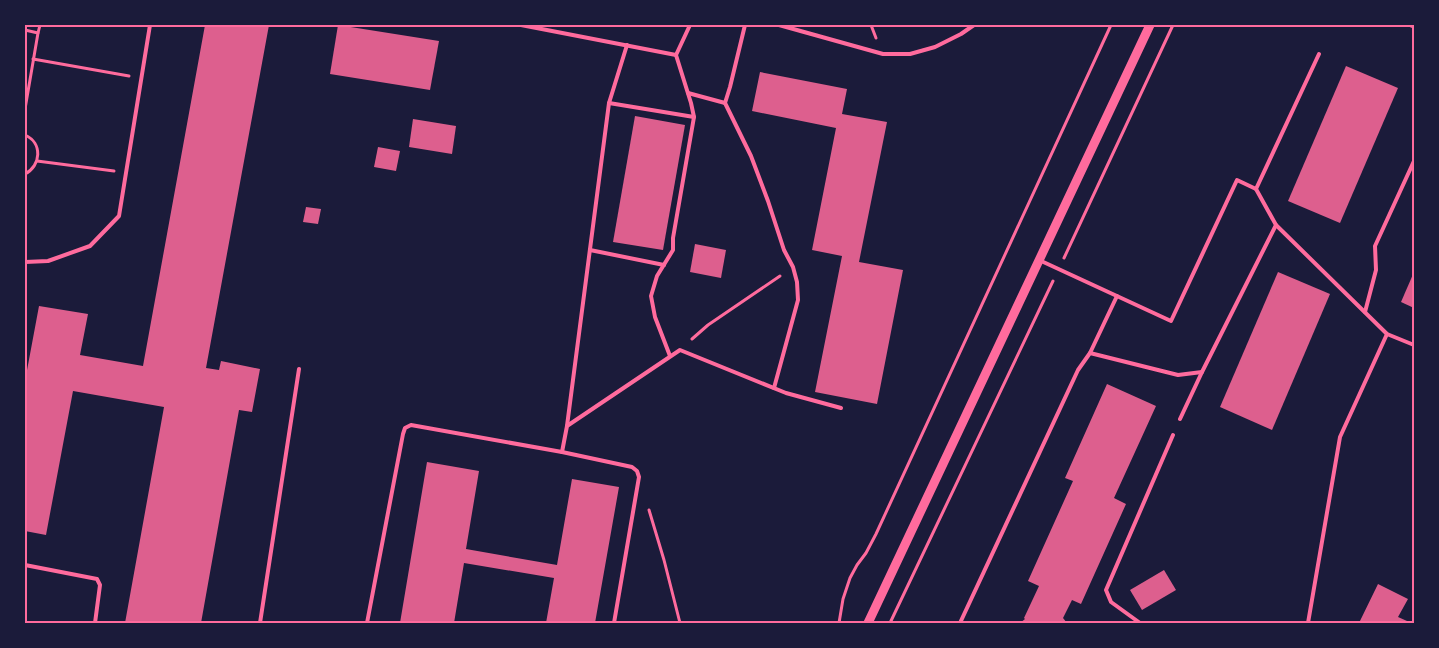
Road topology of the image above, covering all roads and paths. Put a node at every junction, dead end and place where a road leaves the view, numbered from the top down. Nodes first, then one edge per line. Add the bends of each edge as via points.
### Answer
1 (40, 25) edge
2 (150, 25) edge
3 (521, 25) edge
4 (690, 25) edge
5 (745, 25) edge
6 (779, 25) edge
7 (974, 25) edge
8 (1111, 25) edge
9 (1150, 25) edge
10 (1173, 25) edge
11 (1409, 25) edge
12 (1414, 27) edge
13 (25, 30) edge
14 (38, 33) junction
15 (627, 45) junction
16 (1319, 54) dead end
17 (676, 55) junction
18 (34, 59) junction
19 (141, 78) junction
20 (688, 93) junction
21 (609, 103) junction
22 (725, 103) junction
23 (25, 109) edge
24 (694, 117) junction
25 (25, 135) edge
26 (37, 161) junction
27 (1414, 161) edge
28 (126, 173) junction
29 (25, 174) edge
30 (1256, 188) junction
31 (1276, 225) junction
32 (590, 250) junction
33 (1039, 260) junction
34 (25, 262) edge
35 (664, 264) junction
36 (793, 267) junction
37 (1058, 269) junction
38 (1118, 296) junction
39 (1365, 312) junction
40 (1387, 334) junction
41 (1414, 345) edge
42 (680, 350) junction
43 (1090, 353) junction
44 (670, 356) junction
45 (299, 369) dead end
46 (1202, 372) junction
47 (774, 388) junction
48 (841, 408) dead end
49 (1180, 419) dead end
50 (567, 426) junction
51 (1173, 435) dead end
52 (562, 452) junction
53 (639, 476) junction
54 (25, 565) edge
55 (95, 623) edge
56 (260, 623) edge
57 (367, 623) edge
58 (614, 623) edge
59 (680, 623) edge
60 (839, 623) edge
61 (868, 623) edge
62 (890, 623) edge
63 (960, 623) edge
64 (1140, 623) edge
65 (1308, 623) edge

1 - 14 path
2 - 19 lane
3 - 15 lane
4 - 17 lane
5 - 22 lane
6 - 7 lane via 883,54 910,54 935,47
8 - 60 path via 876,534 850,578
9 - 33 street
10 - 37 path
11 - 12 path
13 - 14 path
14 - 18 path
15 - 17 lane
15 - 21 lane
16 - 30 lane
17 - 20 lane
18 - 19 path
18 - 23 path
19 - 28 lane
20 - 22 lane
20 - 24 lane
21 - 24 lane
21 - 32 lane
22 - 36 lane via 751,156
24 - 35 lane via 673,250
25 - 26 path via 35,143
26 - 28 path
26 - 29 path via 34,168
27 - 39 lane via 1375,246 1376,270
28 - 34 lane via 119,216 90,246 48,261
30 - 31 lane
30 - 38 lane via 1237,180 1171,321
31 - 39 lane
31 - 46 lane
32 - 35 lane
32 - 50 lane
33 - 37 lane
33 - 61 street
35 - 44 lane via 651,296 655,317
36 - 42 path via 708,325
36 - 47 lane via 798,300
37 - 38 lane
37 - 62 path
38 - 43 lane
39 - 40 lane
40 - 41 lane
40 - 65 lane via 1340,437
42 - 44 lane
42 - 47 lane
43 - 46 lane via 1178,375
43 - 63 lane via 1078,370
44 - 50 lane
45 - 56 lane
46 - 49 lane
47 - 48 lane
50 - 52 lane
51 - 64 lane via 1106,590 1112,602
52 - 53 lane via 632,467
52 - 57 lane via 411,424 405,428
53 - 58 lane
53 - 59 path
54 - 55 lane via 97,579 100,585

